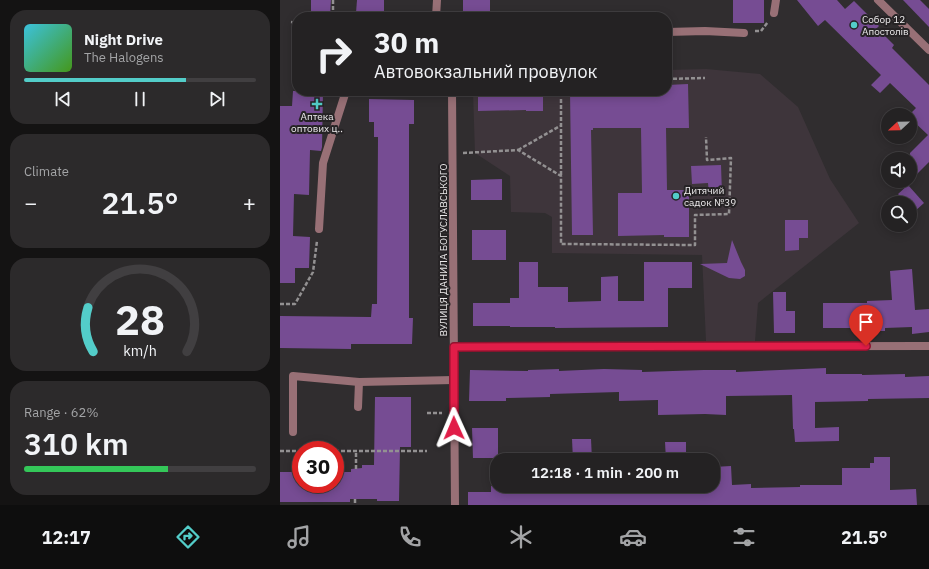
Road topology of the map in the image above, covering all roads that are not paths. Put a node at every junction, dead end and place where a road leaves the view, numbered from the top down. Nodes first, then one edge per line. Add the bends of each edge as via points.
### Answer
1 (437, 0) edge
2 (776, 0) edge
3 (878, 0) edge
4 (436, 12) edge
5 (774, 14) road end
6 (672, 32) edge
7 (744, 33) road end
8 (929, 50) edge
9 (344, 96) edge
10 (452, 96) edge
11 (319, 229) road end
12 (929, 346) edge
13 (454, 347) junction
14 (454, 380) junction
15 (359, 382) junction
16 (358, 407) dead end
17 (293, 432) dead end
18 (455, 505) edge

1 - 4 street
2 - 5 street
3 - 8 street
6 - 7 street
9 - 11 street via 323,164
10 - 13 street, ВУЛИЦЯ ДАНИЛА БОГУСЛАВСЬКОГО
12 - 13 street
13 - 14 street, ВУЛИЦЯ ДАНИЛА БОГУСЛАВСЬКОГО
14 - 15 street
14 - 18 street, ВУЛИЦЯ ДАНИЛА БОГУСЛАВСЬКОГО
15 - 16 street
15 - 17 street via 293,376

